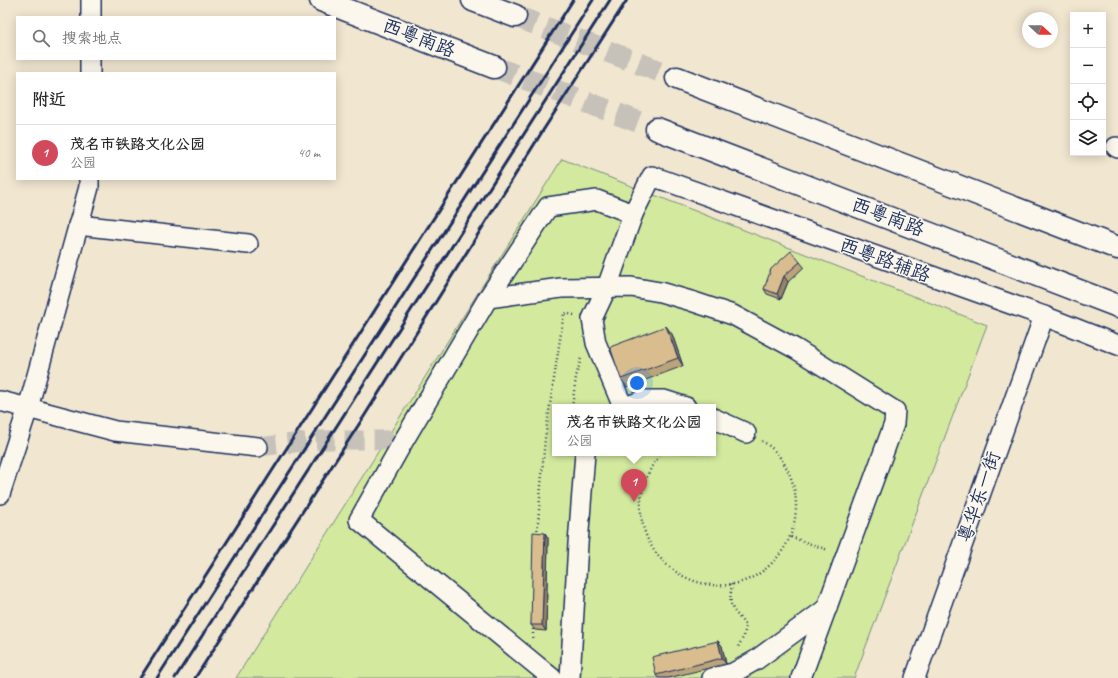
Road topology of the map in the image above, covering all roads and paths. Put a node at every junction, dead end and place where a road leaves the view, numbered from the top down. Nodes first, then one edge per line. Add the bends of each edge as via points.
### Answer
1 (91, 0) edge
2 (321, 0) edge
3 (473, 0) edge
4 (91, 16) edge
5 (515, 16) tunnel mouth
6 (90, 60) edge
7 (494, 66) tunnel mouth
8 (90, 72) edge
9 (677, 78) tunnel mouth
10 (657, 129) tunnel mouth
11 (89, 180) edge
12 (633, 214) junction
13 (78, 225) junction
14 (248, 244) dead end
15 (1118, 248) edge
16 (607, 287) junction
17 (488, 298) junction
18 (1118, 306) edge
19 (1044, 316) junction
20 (592, 319) junction
21 (1118, 345) edge
22 (582, 355) dead end
23 (0, 401) edge
24 (572, 404) edge
25 (623, 404) edge
26 (633, 404) edge
27 (677, 404) edge
28 (28, 408) junction
29 (716, 419) edge
30 (746, 433) dead end
31 (258, 447) tunnel mouth
32 (585, 456) edge
33 (659, 456) edge
34 (780, 457) dead end
35 (0, 494) edge
36 (537, 537) edge
37 (791, 537) junction
38 (846, 556) junction
39 (732, 584) junction
40 (827, 608) junction
41 (533, 622) edge
42 (532, 661) junction
43 (734, 673) junction
44 (552, 678) edge
45 (570, 678) edge
46 (712, 678) edge
47 (801, 678) edge
48 (915, 678) edge

1 - 4 street
2 - 7 main road, 西粤南路
3 - 5 main road
6 - 8 street
9 - 15 main road
10 - 18 main road, 西粤南路
11 - 13 street
12 - 16 street
12 - 17 street via 597,200 548,207
12 - 19 street, 西粤路辅路 via 652,176
13 - 14 street
13 - 28 street
16 - 17 street via 561,288
16 - 20 street
16 - 38 street via 631,286 660,292 733,315 796,349 895,411 894,424
17 - 42 street via 359,520
19 - 21 street, 西粤路辅路
19 - 48 street, 粤华东一街
20 - 25 street via 596,343
20 - 36 path via 564,313 545,438
22 - 24 path
23 - 28 street
26 - 27 street via 645,400 664,400
28 - 31 street via 115,431
28 - 35 street
29 - 30 street
32 - 45 street
33 - 39 path via 644,482 640,504 643,528 650,546 677,574 694,582
34 - 37 path via 791,475 796,496 796,517
37 - 38 path
37 - 39 path via 781,554 767,568 751,578
38 - 40 street
39 - 43 path via 730,600 733,610 746,626 738,646
40 - 43 street
40 - 47 street
41 - 42 path
42 - 44 street
43 - 46 street

